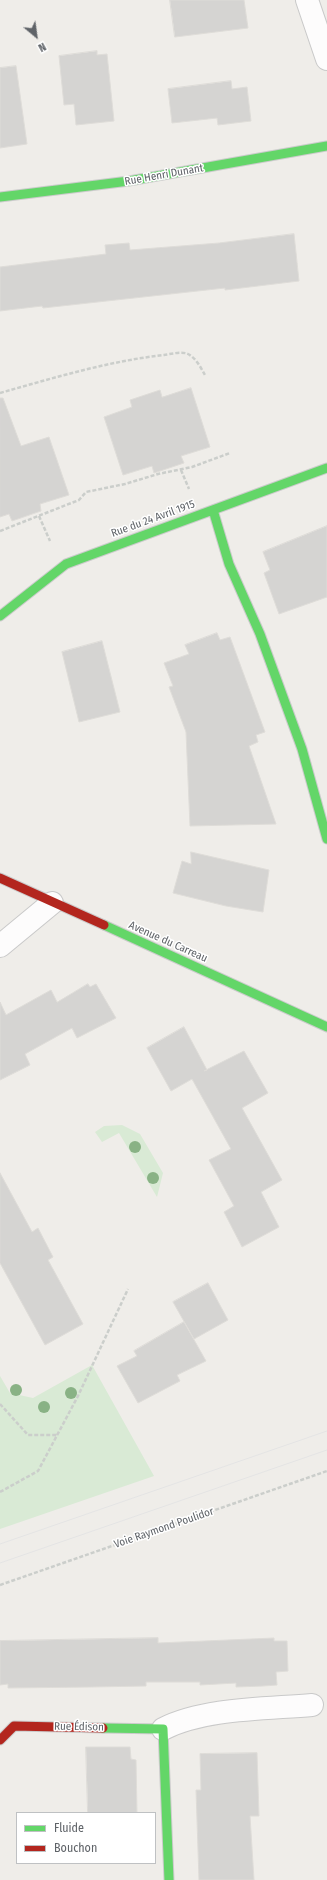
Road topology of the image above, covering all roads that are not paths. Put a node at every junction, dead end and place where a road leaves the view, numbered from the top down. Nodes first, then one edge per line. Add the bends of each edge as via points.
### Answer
1 (307, 0) edge
2 (327, 59) edge
3 (327, 146) edge
4 (0, 197) edge
5 (327, 468) edge
6 (213, 510) junction
7 (0, 616) edge
8 (327, 839) edge
9 (0, 878) edge
10 (52, 903) junction
11 (0, 946) edge
12 (327, 1027) edge
13 (312, 1705) dead end
14 (163, 1729) junction
15 (0, 1740) edge
16 (169, 1880) edge

1 - 2 street
3 - 4 street, Rue Henri Dunant via 129,181
5 - 6 street, Rue du 24 Avril 1915
6 - 7 street, Rue du 24 Avril 1915 via 66,564
6 - 8 street via 229,564 260,634 302,749
9 - 10 street, Avenue du Carreau
10 - 11 street
10 - 12 street, Avenue du Carreau
13 - 14 street, Rue Édison via 206,1714
14 - 15 street, Rue Édison via 14,1726
14 - 16 street

